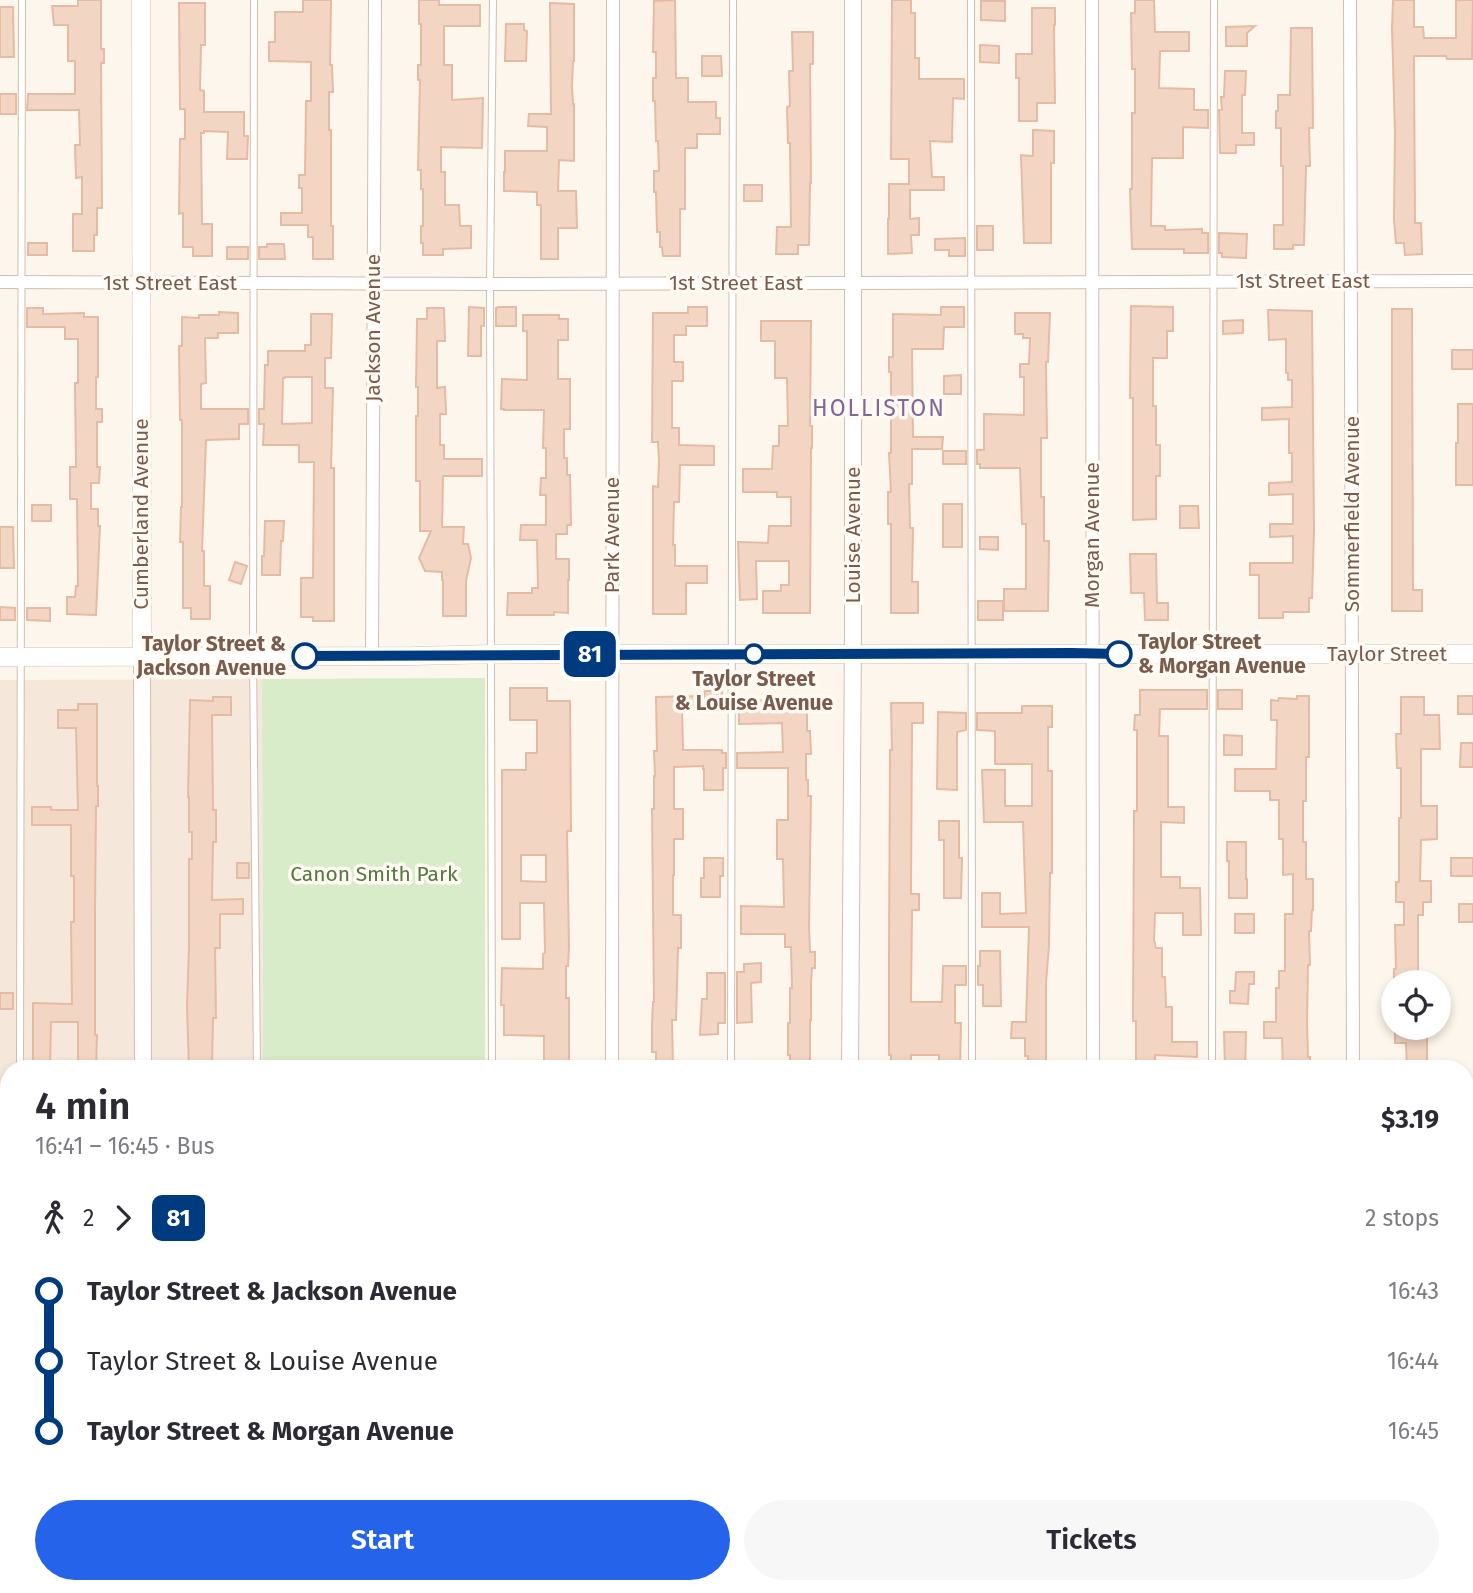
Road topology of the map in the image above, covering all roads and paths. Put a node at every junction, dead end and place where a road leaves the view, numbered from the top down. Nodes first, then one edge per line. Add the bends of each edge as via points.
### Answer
1 (22, 0) edge
2 (141, 0) edge
3 (254, 0) edge
4 (375, 0) edge
5 (493, 0) edge
6 (613, 0) edge
7 (733, 0) edge
8 (853, 0) edge
9 (971, 0) edge
10 (1092, 0) edge
11 (1213, 0) edge
12 (1350, 0) edge
13 (1212, 281) junction
14 (1352, 281) junction
15 (1473, 281) edge
16 (0, 282) edge
17 (20, 282) junction
18 (612, 282) junction
19 (853, 282) junction
20 (972, 282) junction
21 (1093, 282) junction
22 (254, 283) junction
23 (732, 283) junction
24 (140, 284) junction
25 (373, 284) junction
26 (490, 284) junction
27 (1352, 653) junction
28 (491, 654) junction
29 (612, 654) junction
30 (732, 654) junction
31 (853, 654) junction
32 (971, 654) junction
33 (1092, 654) junction
34 (1212, 654) junction
35 (1473, 654) edge
36 (253, 656) junction
37 (372, 656) junction
38 (0, 657) edge
39 (21, 657) junction
40 (142, 657) junction
41 (20, 1060) edge
42 (144, 1060) edge
43 (257, 1060) edge
44 (492, 1060) edge
45 (612, 1060) edge
46 (731, 1060) edge
47 (850, 1060) edge
48 (972, 1060) edge
49 (1093, 1060) edge
50 (1212, 1060) edge
51 (1353, 1060) edge

1 - 17 lane
2 - 24 main road, Cumberland Avenue
3 - 22 lane
4 - 25 street, Jackson Avenue
5 - 26 lane
6 - 18 street, Park Avenue
7 - 23 lane
8 - 19 street, Louise Avenue
9 - 20 lane
10 - 21 street, Morgan Avenue
11 - 13 lane
12 - 14 street, Sommerfield Avenue
13 - 14 street, 1st Street East
13 - 21 street, 1st Street East
13 - 34 lane
14 - 15 street, 1st Street East
14 - 27 street, Sommerfield Avenue
16 - 17 street, 1st Street East
17 - 24 street, 1st Street East
17 - 39 lane
18 - 23 street, 1st Street East
18 - 26 street, 1st Street East
18 - 29 street, Park Avenue
19 - 20 street, 1st Street East
19 - 23 street, 1st Street East
19 - 31 street, Louise Avenue
20 - 21 street, 1st Street East
20 - 32 lane
21 - 33 street, Morgan Avenue
22 - 24 street, 1st Street East
22 - 25 street, 1st Street East
22 - 36 lane
23 - 30 lane
24 - 40 main road, Cumberland Avenue
25 - 26 street, 1st Street East
25 - 37 street, Jackson Avenue
26 - 28 lane
27 - 34 main road, Taylor Street
27 - 35 main road, Taylor Street
27 - 51 street, Sommerfield Avenue
28 - 29 main road, Taylor Street
28 - 37 main road, Taylor Street
28 - 44 lane
29 - 30 main road, Taylor Street
29 - 45 street, Park Avenue
30 - 31 main road, Taylor Street
30 - 46 lane
31 - 32 main road, Taylor Street
31 - 47 street, Louise Avenue
32 - 33 main road, Taylor Street
32 - 48 lane
33 - 34 main road, Taylor Street
33 - 49 street, Morgan Avenue
34 - 50 lane
36 - 37 main road, Taylor Street
36 - 40 main road, Taylor Street
36 - 43 lane
38 - 39 main road, Taylor Street
39 - 40 main road, Taylor Street
39 - 41 lane
40 - 42 street, Cumberland Avenue

